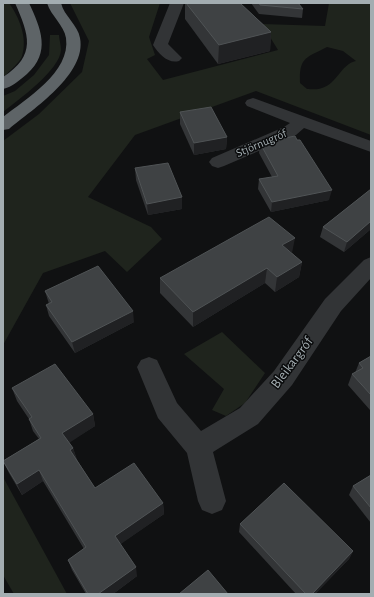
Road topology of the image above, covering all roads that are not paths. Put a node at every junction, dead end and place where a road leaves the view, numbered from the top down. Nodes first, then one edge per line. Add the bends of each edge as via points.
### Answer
1 (22, 3) edge
2 (54, 3) edge
3 (177, 3) edge
4 (174, 58) dead end
5 (3, 84) edge
6 (253, 103) dead end
7 (302, 121) junction
8 (3, 124) edge
9 (371, 147) edge
10 (218, 162) dead end
11 (371, 265) edge
12 (149, 367) dead end
13 (199, 447) junction
14 (212, 501) dead end

1 - 5 highway via 32,27 35,51 21,72
2 - 8 highway via 73,38 70,61 58,79
3 - 4 street via 160,45
6 - 7 street, Stjörnugróf
7 - 9 street, Stjörnugróf
7 - 10 street, Stjörnugróf via 290,131
11 - 13 street, Bleikargróf via 333,305 283,378 249,416
12 - 13 street via 167,410
13 - 14 street

